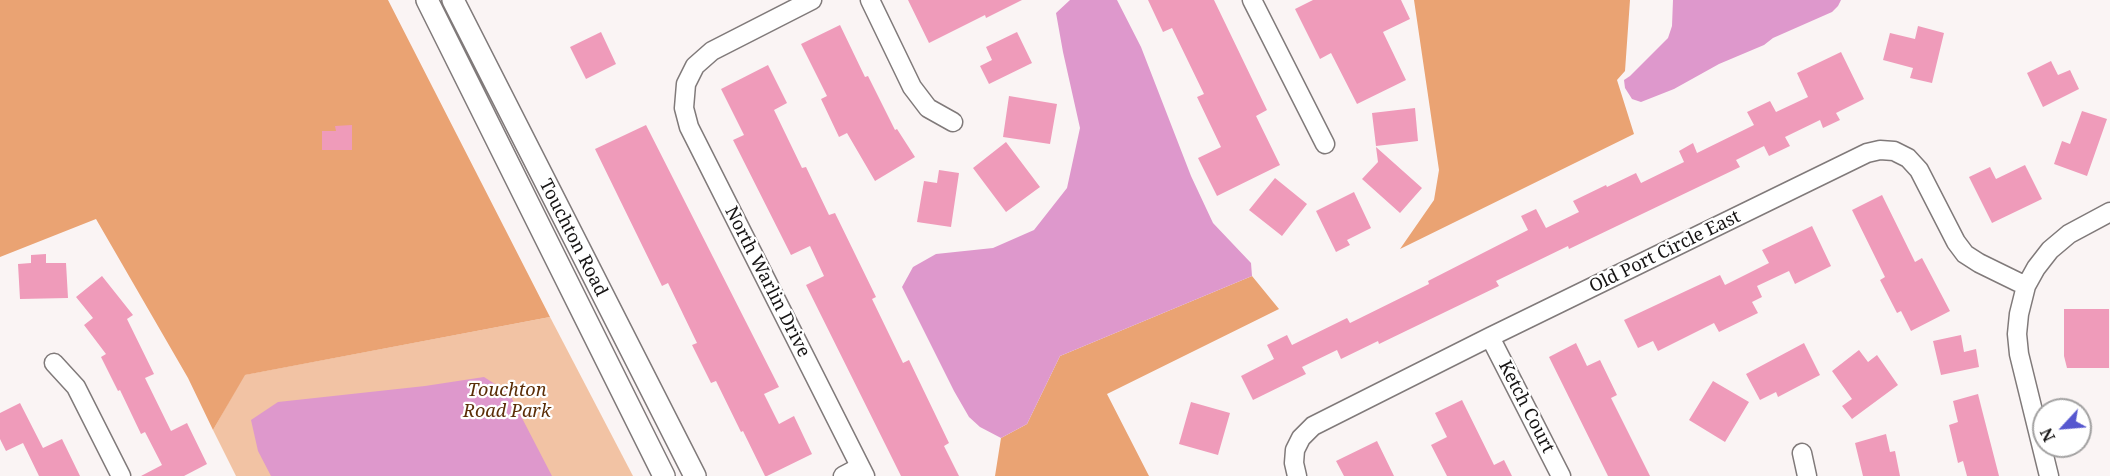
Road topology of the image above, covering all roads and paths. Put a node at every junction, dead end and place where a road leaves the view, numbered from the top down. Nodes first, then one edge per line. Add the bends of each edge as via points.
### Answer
1 (427, 0) edge
2 (453, 0) edge
3 (812, 0) edge
4 (870, 0) edge
5 (1252, 0) edge
6 (953, 122) dead end
7 (1325, 144) dead end
8 (2110, 212) edge
9 (2025, 286) junction
10 (1490, 337) junction
11 (54, 363) dead end
12 (1802, 453) dead end
13 (863, 472) edge
14 (121, 476) edge
15 (664, 476) edge
16 (695, 476) edge
17 (843, 476) edge
18 (1297, 476) edge
19 (1561, 476) edge
20 (1808, 476) edge
21 (2049, 476) edge

1 - 15 street, Touchton Road
2 - 16 street, Touchton Road
3 - 13 street, North Warlin Drive via 712,51 695,66 686,84 684,108 688,127
4 - 6 street via 912,87 928,108
5 - 7 street
8 - 9 street via 2068,234 2050,250
9 - 10 street, Old Port Circle East via 1965,254 1919,170 1908,158 1880,150
9 - 21 street via 2017,334 2019,354
10 - 18 street, Old Port Circle East via 1313,426 1296,450
10 - 19 street, Ketch Court
11 - 14 street via 76,387
12 - 20 street
13 - 17 street

